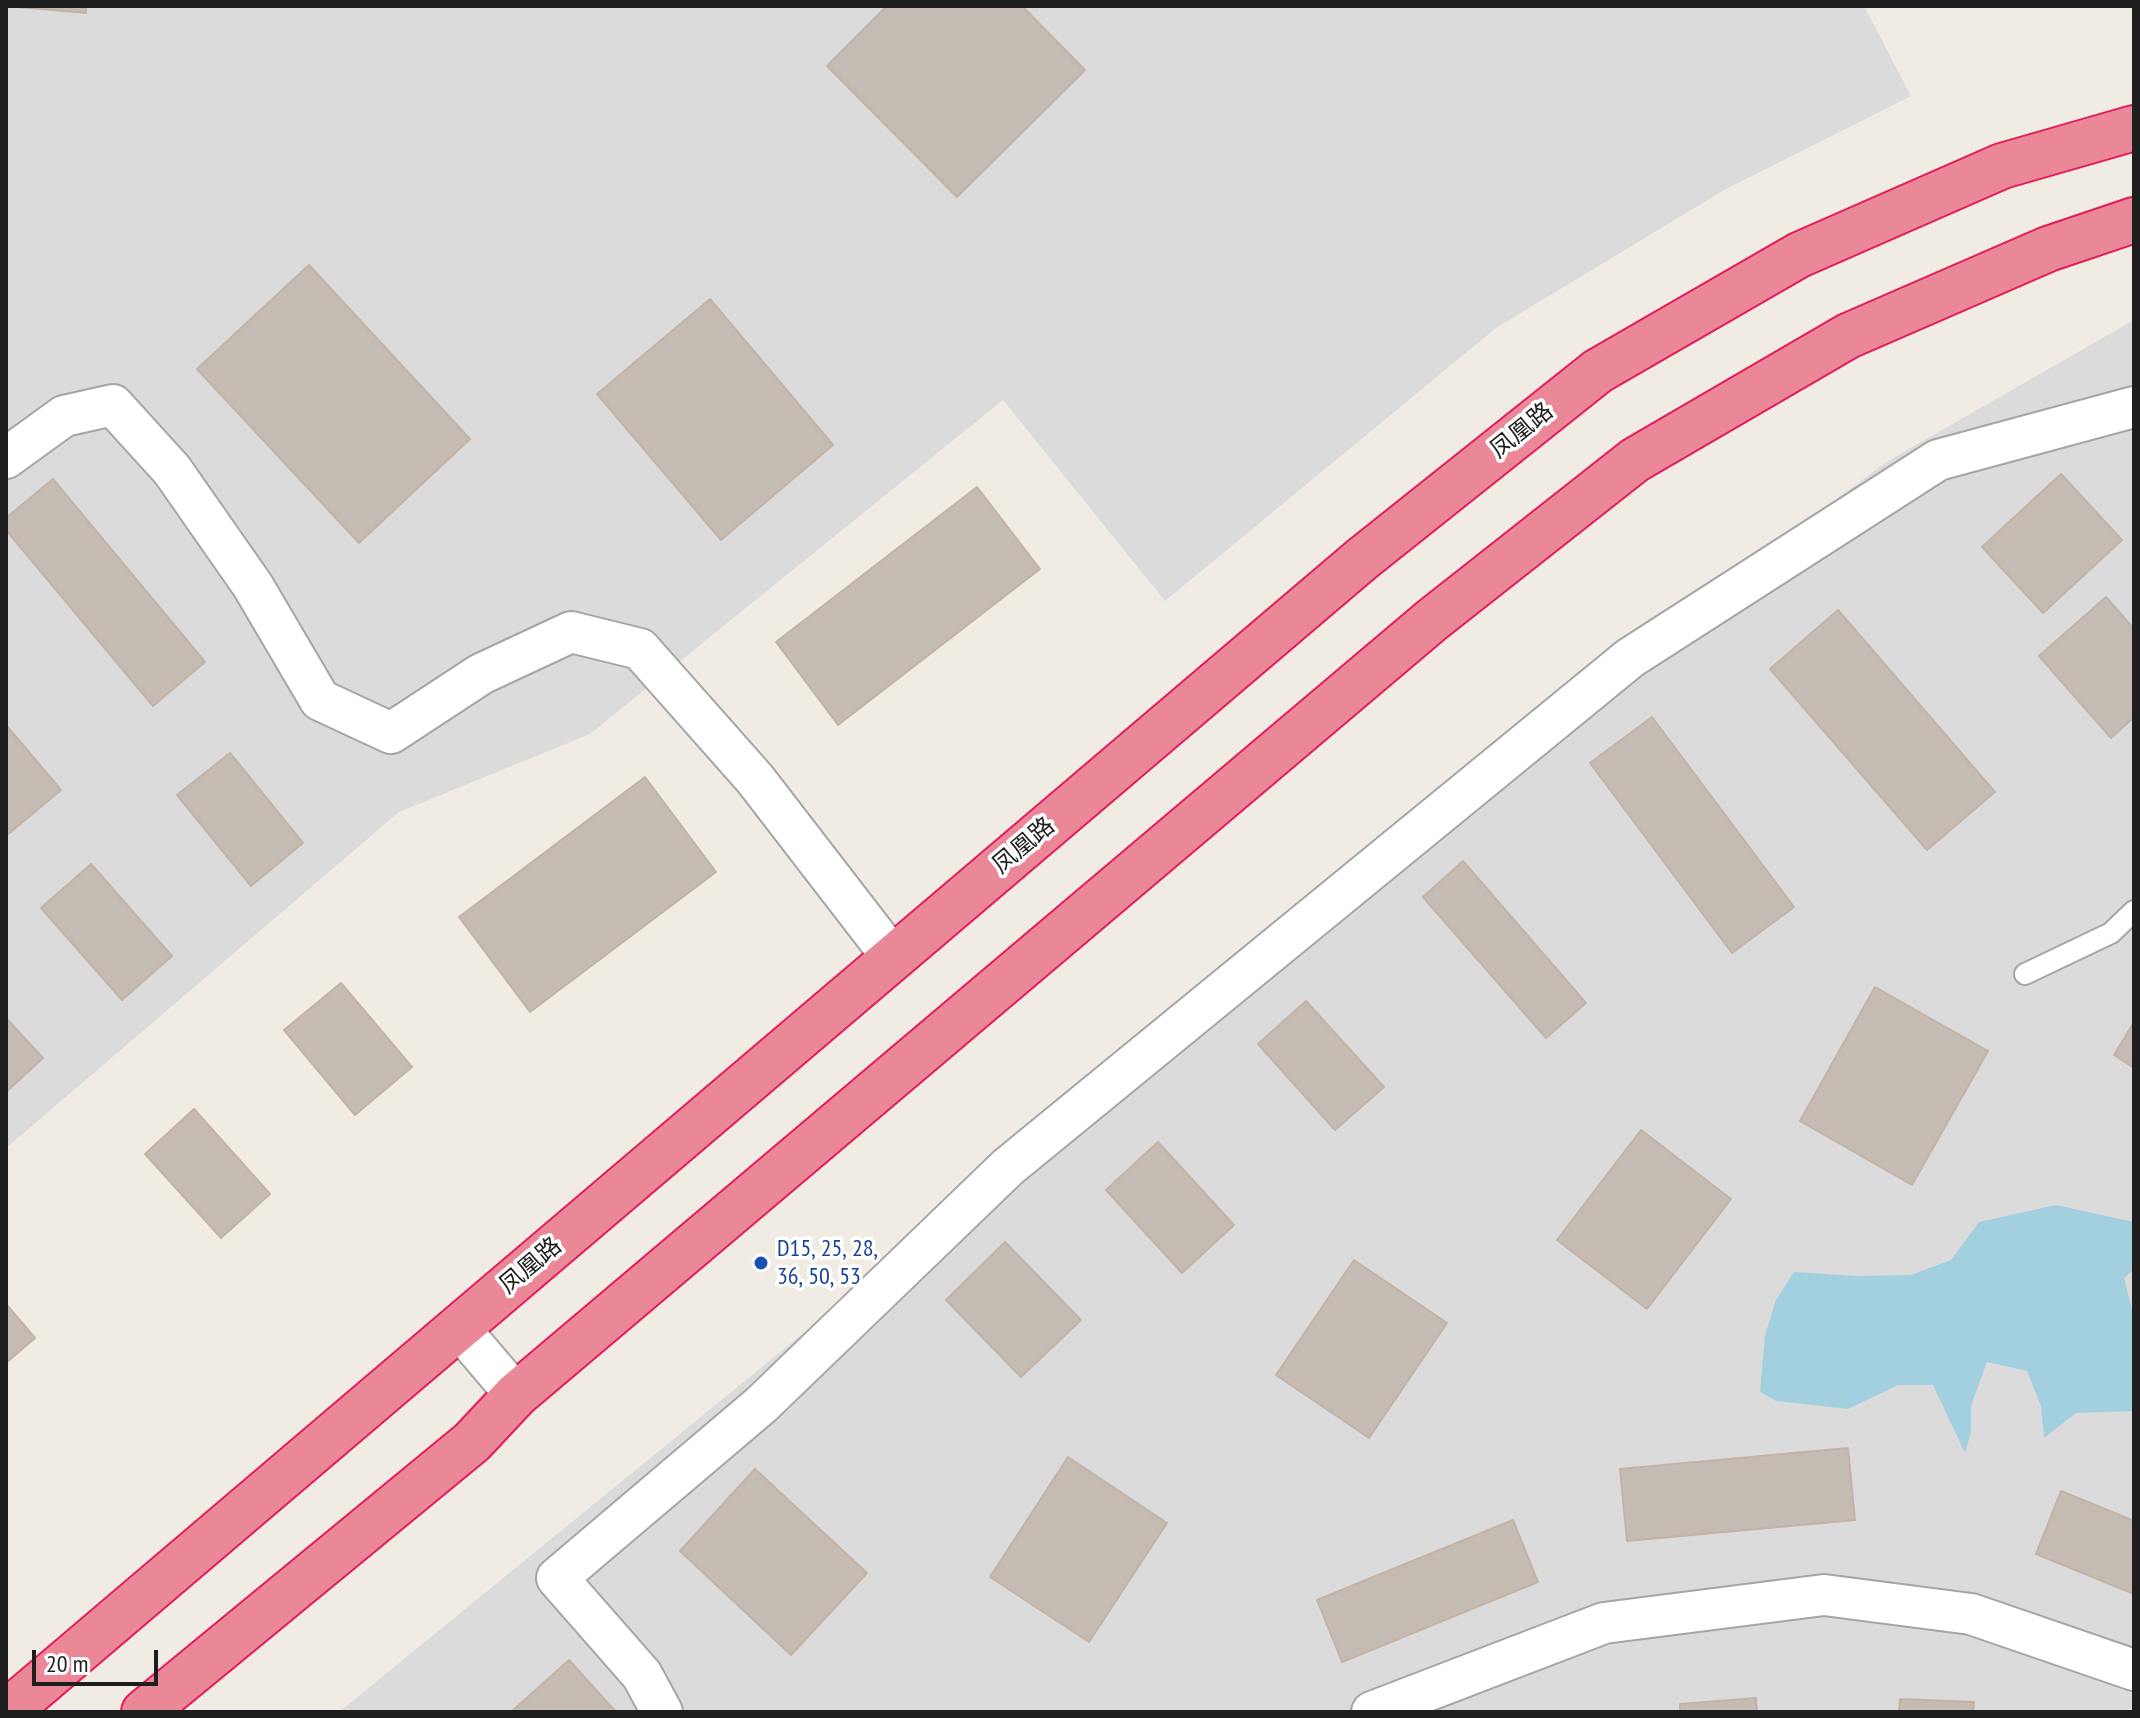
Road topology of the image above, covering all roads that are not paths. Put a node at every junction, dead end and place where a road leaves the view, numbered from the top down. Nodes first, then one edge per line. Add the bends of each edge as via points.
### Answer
1 (2134, 128) edge
2 (2134, 220) edge
3 (2134, 407) edge
4 (6, 458) edge
5 (2134, 911) edge
6 (893, 958) junction
7 (2025, 974) dead end
8 (459, 1328) junction
9 (516, 1395) junction
10 (2134, 1670) edge
11 (7, 1712) edge
12 (144, 1712) edge
13 (662, 1712) edge
14 (1372, 1712) edge

1 - 6 highway, 凤凰路 via 2002,166 1799,255 1598,371 1362,559
2 - 9 highway via 2048,249 1848,336 1635,460 1432,620
3 - 13 street via 1938,460 1630,658 1008,1167 761,1405 557,1578 642,1675
4 - 6 street via 64,416 113,405 172,470 253,586 320,700 391,733 481,674 571,632 640,649 755,779
5 - 7 lane via 2111,933
6 - 8 highway, 凤凰路
8 - 9 street
8 - 11 highway, 凤凰路
9 - 12 highway via 472,1442
10 - 14 street via 1971,1614 1824,1595 1604,1623

